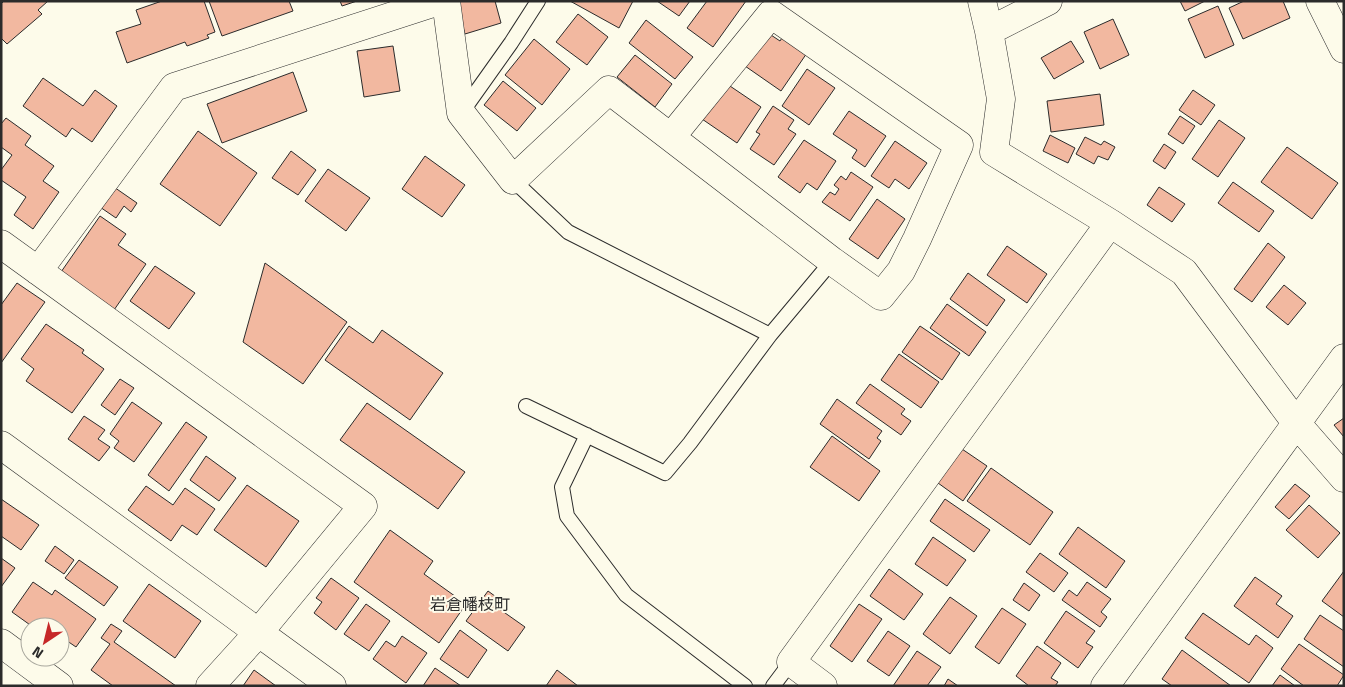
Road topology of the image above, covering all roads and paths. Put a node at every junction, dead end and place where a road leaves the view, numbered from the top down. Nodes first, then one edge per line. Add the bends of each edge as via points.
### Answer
1 (439, 1) edge
2 (446, 1) edge
3 (538, 1) edge
4 (982, 1) edge
5 (1048, 1) edge
6 (1320, 1) edge
7 (990, 31) junction
8 (1344, 48) edge
9 (461, 113) junction
10 (671, 137) junction
11 (959, 145) junction
12 (994, 152) junction
13 (513, 180) junction
14 (1110, 223) junction
15 (1, 244) edge
16 (832, 261) junction
17 (38, 271) junction
18 (770, 335) junction
19 (1344, 358) edge
20 (526, 406) dead end
21 (1297, 424) junction
22 (587, 435) junction
23 (1, 445) edge
24 (1344, 478) edge
25 (259, 632) junction
26 (1, 643) edge
27 (792, 662) junction
28 (59, 686) edge
29 (210, 686) edge
30 (332, 686) edge
31 (745, 686) edge
32 (773, 686) edge
33 (823, 686) edge
34 (1105, 686) edge

1 - 17 street via 174,87
2 - 9 street
3 - 9 lane
4 - 7 street
5 - 7 street
6 - 8 street
7 - 12 street via 1001,98
9 - 13 street
10 - 11 street via 771,14
10 - 13 street via 609,90
10 - 16 street
11 - 12 street
11 - 16 street via 901,271 881,296
12 - 14 street
13 - 18 lane via 568,232
14 - 21 street via 1184,272
14 - 27 street
15 - 17 street
16 - 18 lane
17 - 25 street via 363,506
18 - 22 lane via 665,473
19 - 21 street
20 - 22 lane
21 - 24 street
21 - 34 street
22 - 31 lane via 562,487 567,516 626,595
23 - 25 street
25 - 29 street
25 - 30 street
26 - 28 street
27 - 32 lane
27 - 33 street

